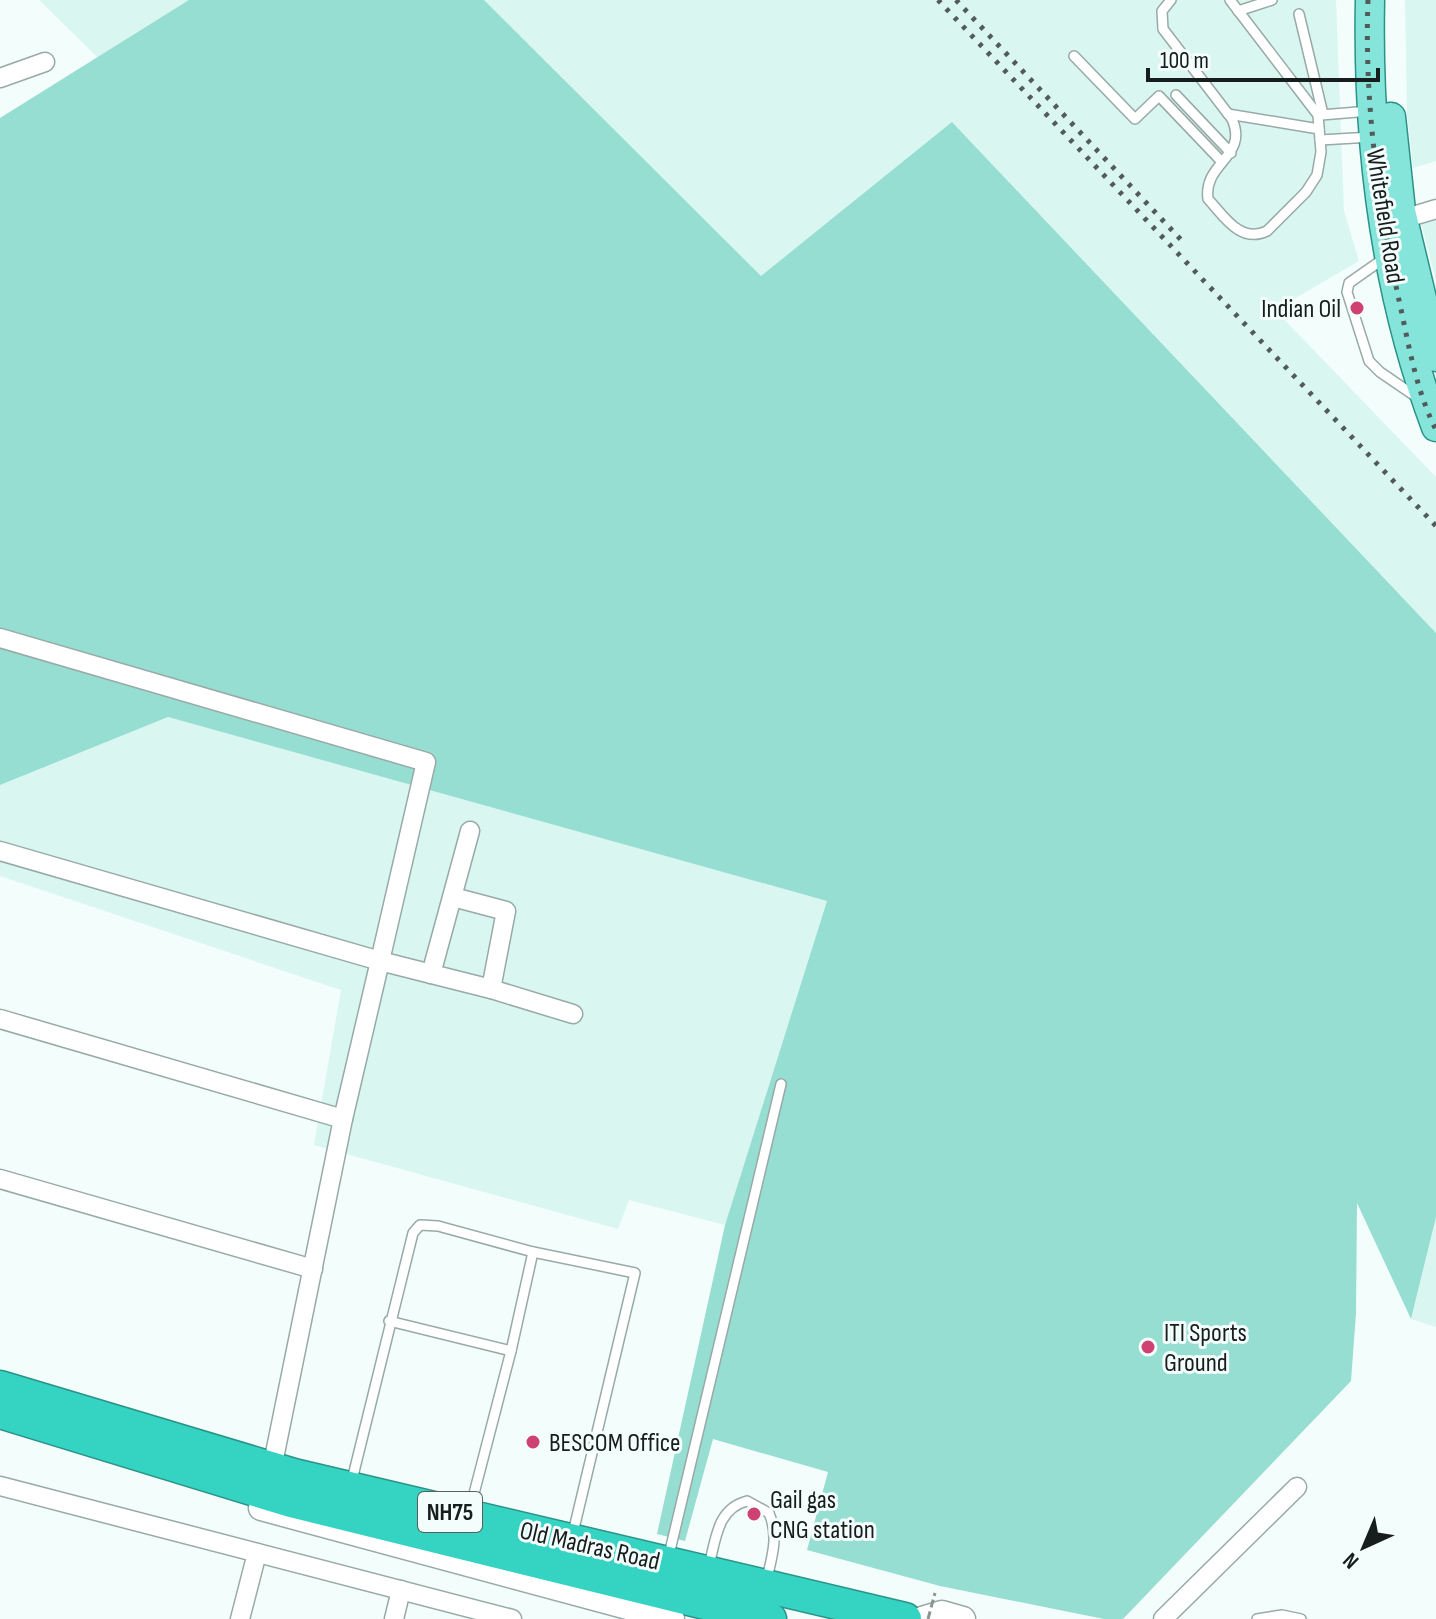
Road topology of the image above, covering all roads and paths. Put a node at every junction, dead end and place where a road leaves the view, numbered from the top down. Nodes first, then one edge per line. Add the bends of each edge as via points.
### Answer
1 (1171, 0) edge
2 (1230, 0) edge
3 (1272, 0) edge
4 (1370, 0) edge
5 (1389, 0) edge
6 (1238, 11) junction
7 (1299, 14) dead end
8 (1074, 56) dead end
9 (45, 62) dead end
10 (0, 78) edge
11 (1176, 95) dead end
12 (1228, 114) junction
13 (1320, 114) junction
14 (1372, 124) junction
15 (1319, 129) junction
16 (1320, 140) junction
17 (1231, 153) junction
18 (1222, 162) junction
19 (1436, 209) edge
20 (1403, 219) junction
21 (1390, 254) junction
22 (1432, 326) edge
23 (1436, 357) edge
24 (1432, 416) edge
25 (0, 638) edge
26 (470, 831) dead end
27 (0, 851) edge
28 (453, 897) junction
29 (380, 961) junction
30 (431, 974) junction
31 (491, 989) junction
32 (573, 1014) dead end
33 (0, 1019) edge
34 (781, 1084) dead end
35 (343, 1119) junction
36 (0, 1179) edge
37 (533, 1252) junction
38 (313, 1269) junction
39 (389, 1321) junction
40 (511, 1351) junction
41 (0, 1387) edge
42 (0, 1412) edge
43 (0, 1429) edge
44 (272, 1468) junction
45 (0, 1486) edge
46 (350, 1487) junction
47 (1297, 1487) dead end
48 (468, 1516) junction
49 (571, 1542) junction
50 (257, 1553) junction
51 (667, 1563) junction
52 (707, 1572) junction
53 (765, 1585) junction
54 (401, 1590) junction
55 (935, 1593) dead end
56 (240, 1619) edge
57 (394, 1619) edge
58 (512, 1619) edge
59 (672, 1619) edge
60 (770, 1619) edge
61 (905, 1619) edge
62 (922, 1619) edge
63 (928, 1619) edge
64 (963, 1619) edge
65 (1163, 1619) edge
66 (1257, 1619) edge
67 (1301, 1619) edge

1 - 12 lane via 1162,11 1163,29
2 - 6 lane
3 - 6 lane
4 - 14 main road, Whitefield Road
5 - 20 main road, Whitefield Road via 1393,150
6 - 13 lane
7 - 13 lane
8 - 18 lane via 1135,119 1159,96
9 - 10 street
11 - 17 lane
12 - 15 lane
12 - 17 lane via 1236,132
13 - 14 lane
13 - 15 lane
14 - 16 lane
14 - 21 main road, Whitefield Road
15 - 16 lane
16 - 18 lane via 1320,163 1312,183 1257,235 1240,233 1208,199 1209,177
17 - 18 lane
19 - 20 street
20 - 22 main road, Whitefield Road
21 - 24 main road, Whitefield Road
21 - 24 lane via 1349,283 1347,292 1369,361
22 - 23 main road, Whitefield Road
25 - 29 street via 426,762
26 - 28 street
27 - 29 street
28 - 30 street
28 - 31 street via 506,911
29 - 30 street
29 - 35 street
30 - 31 street
31 - 32 street
33 - 35 street
34 - 51 lane
35 - 38 street
36 - 38 street
37 - 39 lane via 420,1225 413,1233
37 - 40 lane
37 - 49 lane via 635,1273
38 - 44 street
39 - 40 lane
39 - 46 lane
40 - 48 lane
41 - 44 highway, Old Madras Road / NH75
42 - 60 highway, Old Madras Road / NH75 via 291,1501
43 - 59 street via 291,1517
44 - 46 highway, Old Madras Road / NH75
45 - 50 street
46 - 48 highway, Old Madras Road / NH75
47 - 65 street
48 - 49 highway, Old Madras Road / NH75
49 - 51 highway, Old Madras Road / NH75
50 - 54 street
50 - 56 street
51 - 52 highway, Old Madras Road / NH75
52 - 53 highway, Old Madras Road / NH75
52 - 53 lane via 722,1516 734,1504 747,1501 769,1513 775,1528
53 - 61 highway, Old Madras Road / NH75
54 - 57 street
54 - 58 street
55 - 63 path, bridge
62 - 64 street via 942,1613
66 - 67 lane

